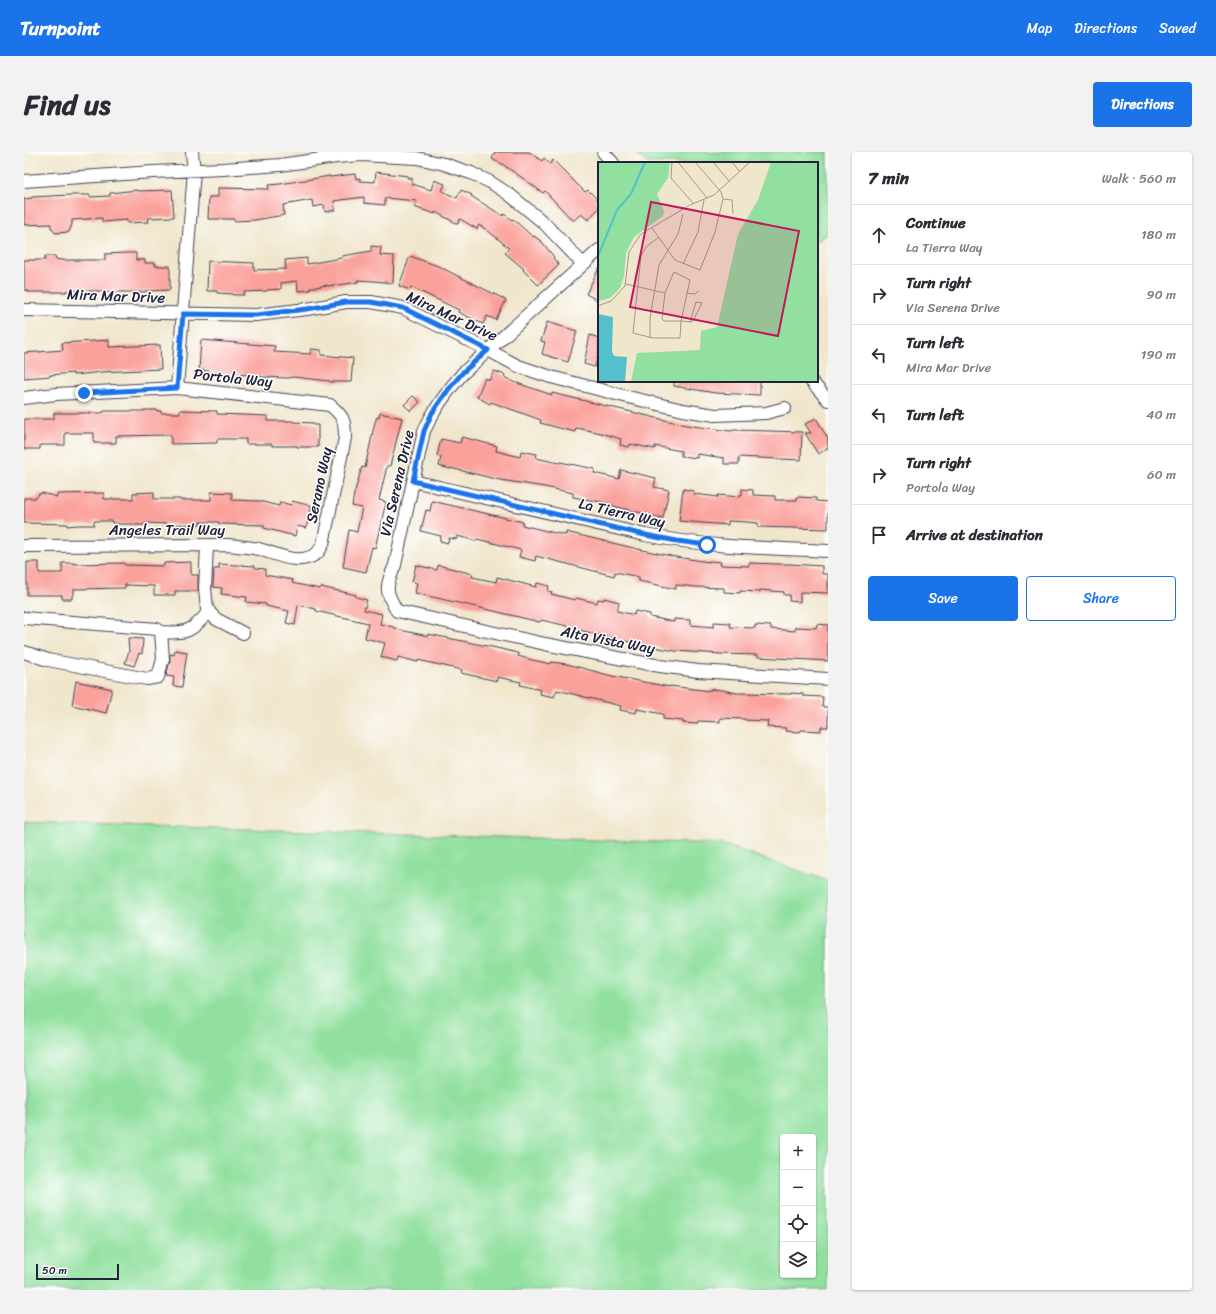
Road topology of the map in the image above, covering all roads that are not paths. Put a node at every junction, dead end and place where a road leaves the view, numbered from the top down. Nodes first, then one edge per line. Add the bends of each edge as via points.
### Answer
1 (192, 152) edge
2 (201, 152) edge
3 (602, 152) edge
4 (612, 162) edge
5 (194, 171) junction
6 (24, 181) edge
7 (598, 251) edge
8 (583, 264) junction
9 (24, 310) edge
10 (183, 314) junction
11 (488, 350) junction
12 (812, 382) edge
13 (177, 388) junction
14 (24, 398) edge
15 (828, 400) edge
16 (785, 408) dead end
17 (339, 413) joint
18 (413, 481) junction
19 (24, 546) edge
20 (207, 546) junction
21 (828, 551) edge
22 (309, 558) joint
23 (390, 601) joint
24 (209, 611) junction
25 (24, 618) edge
26 (162, 632) junction
27 (242, 633) dead end
28 (24, 652) edge
29 (828, 679) edge

1 - 5 street
2 - 5 street
3 - 4 street
5 - 6 street
5 - 8 street via 280,165 360,155 418,158 444,164 471,173 510,195 544,223
5 - 10 street
7 - 8 street, Via Serena Drive
8 - 11 street, Via Serena Drive
9 - 10 street, Mira Mar Drive
10 - 11 street, Mira Mar Drive via 256,315 346,302 371,302 403,308
10 - 13 street
11 - 16 street, Mira Mar Drive via 518,366 550,377 683,410 715,414 766,413
11 - 18 street, Via Serena Drive via 463,372 432,413 424,431
12 - 15 street
13 - 14 street, Portola Way
13 - 17 street, Portola Way via 330,405
17 - 22 street, Serano Way via 345,424 345,438 323,544 317,553
18 - 21 street, La Tierra Way via 677,541 739,548
18 - 23 street, Via Serena Drive via 387,591
19 - 20 street, Angeles Trail Way
20 - 22 street, Angeles Trail Way via 244,546 290,559
20 - 24 street via 205,588
23 - 29 street, Alta Vista Way via 396,612 408,615 660,666 698,671
24 - 26 street via 194,627 185,632
24 - 27 street via 216,619
25 - 26 street via 157,629
26 - 28 street via 163,659 158,677 147,679 48,660

